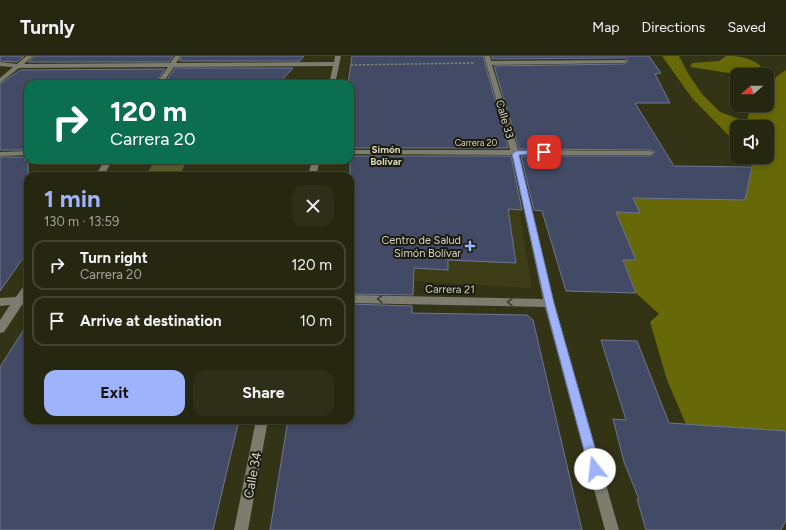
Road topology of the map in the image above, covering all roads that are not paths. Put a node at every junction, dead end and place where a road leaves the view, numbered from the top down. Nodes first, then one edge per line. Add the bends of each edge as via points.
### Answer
1 (30, 56) edge
2 (178, 56) edge
3 (338, 56) edge
4 (318, 57) dead end
5 (488, 60) edge
6 (624, 60) dead end
7 (0, 64) edge
8 (336, 64) junction
9 (18, 66) junction
10 (172, 66) junction
11 (162, 80) edge
12 (333, 80) edge
13 (0, 81) edge
14 (354, 152) edge
15 (24, 153) edge
16 (650, 153) dead end
17 (0, 154) edge
18 (516, 154) junction
19 (354, 299) edge
20 (23, 301) edge
21 (0, 302) edge
22 (549, 303) junction
23 (0, 329) edge
24 (261, 424) edge
25 (241, 530) edge
26 (612, 530) edge

1 - 9 street
2 - 10 street
3 - 8 street
4 - 8 street
5 - 6 street
5 - 18 street, Calle 33
7 - 9 street
8 - 10 street
8 - 12 street
9 - 10 street
9 - 13 street
10 - 11 street
14 - 18 street, Carrera 20
15 - 17 street
16 - 18 street, Carrera 20
18 - 22 street, Calle 33
22 -> 19 street, Carrera 21
20 - 21 street
20 - 23 street
22 - 26 street, Calle 33
24 - 25 street, Calle 34

